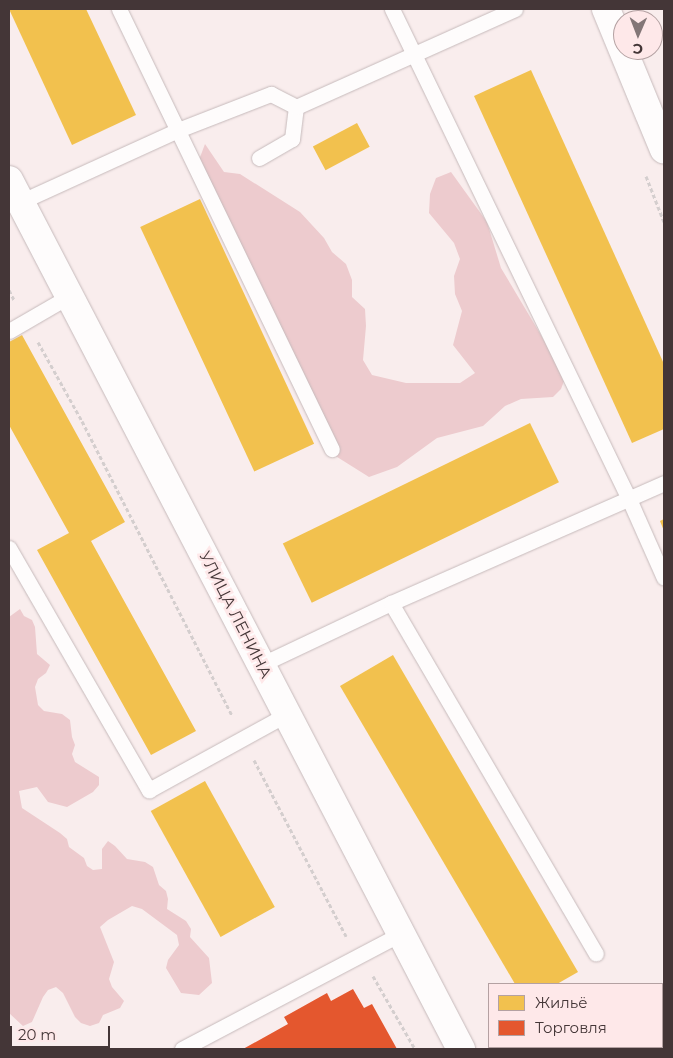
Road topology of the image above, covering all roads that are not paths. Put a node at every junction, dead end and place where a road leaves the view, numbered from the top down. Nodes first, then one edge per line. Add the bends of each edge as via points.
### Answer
1 (118, 9) edge
2 (392, 9) edge
3 (515, 9) edge
4 (606, 9) edge
5 (414, 56) junction
6 (296, 107) junction
7 (178, 130) junction
8 (664, 150) edge
9 (259, 158) dead end
10 (15, 191) edge
11 (71, 295) junction
12 (9, 331) edge
13 (332, 449) dead end
14 (664, 483) edge
15 (629, 499) junction
16 (9, 548) edge
17 (664, 578) edge
18 (391, 603) junction
19 (260, 665) junction
20 (287, 714) junction
21 (400, 934) junction
22 (596, 954) dead end
23 (182, 1049) edge
24 (461, 1049) edge

1 - 7 lane
2 - 5 lane
3 - 5 lane
4 - 8 street
5 - 6 lane
5 - 15 lane
6 - 7 lane via 271,94
6 - 9 lane via 292,139
7 - 10 lane
7 - 13 lane
10 - 11 street, УЛИЦА ЛЕНИНА
11 - 12 lane
11 - 19 street, УЛИЦА ЛЕНИНА
14 - 15 lane
15 - 17 lane
15 - 18 lane
16 - 20 lane via 149,790
18 - 19 lane
18 - 22 lane
19 - 20 street, УЛИЦА ЛЕНИНА
20 - 21 street, УЛИЦА ЛЕНИНА
21 - 23 lane
21 - 24 street, УЛИЦА ЛЕНИНА

